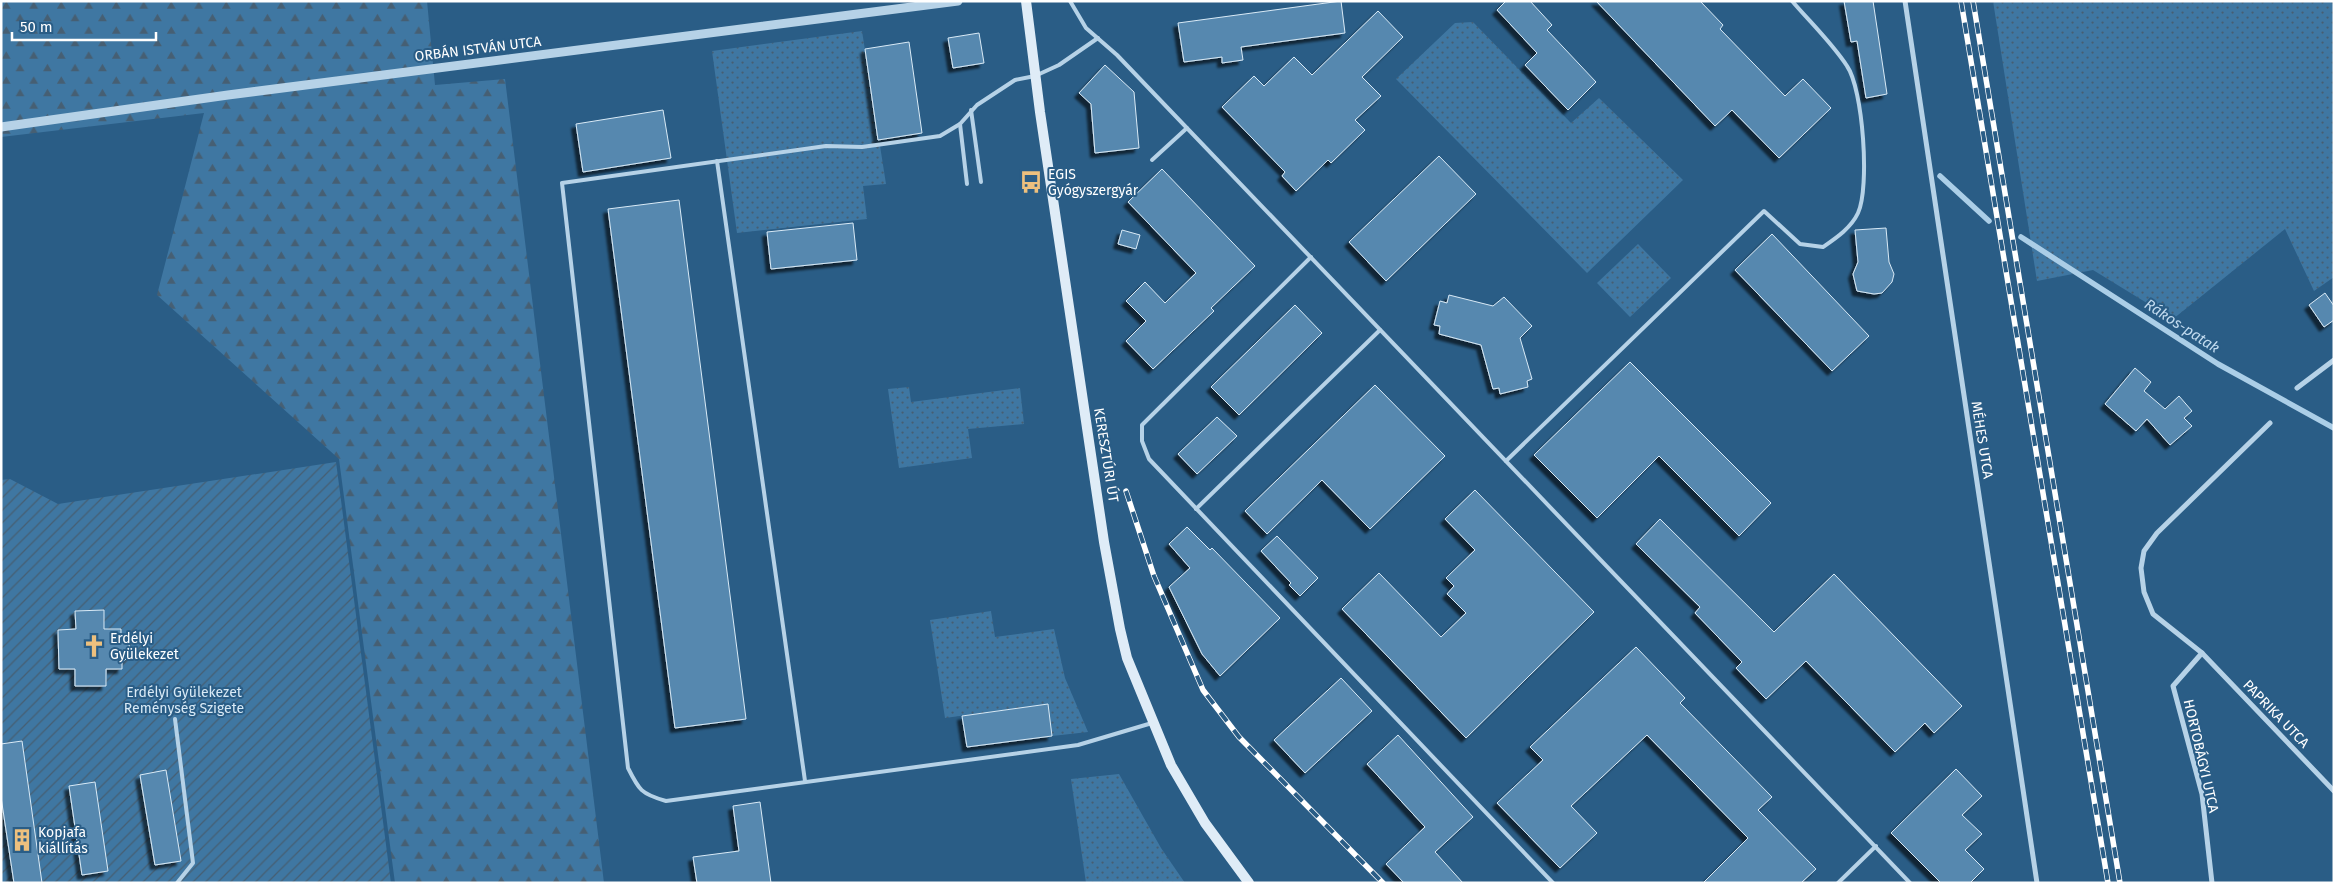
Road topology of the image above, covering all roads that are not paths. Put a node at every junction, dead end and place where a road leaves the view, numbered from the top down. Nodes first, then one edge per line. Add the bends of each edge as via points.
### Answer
1 (958, 1) edge
2 (1026, 1) edge
3 (1070, 1) edge
4 (1792, 1) edge
5 (1904, 1) edge
6 (1098, 38) junction
7 (1035, 76) junction
8 (971, 110) junction
9 (960, 124) junction
10 (1, 126) edge
11 (1187, 128) junction
12 (1152, 160) dead end
13 (716, 161) junction
14 (981, 182) dead end
15 (967, 184) dead end
16 (1311, 257) junction
17 (1380, 330) junction
18 (2334, 360) edge
19 (2297, 388) dead end
20 (2270, 423) dead end
21 (1506, 461) junction
22 (1196, 509) junction
23 (2202, 653) junction
24 (175, 719) dead end
25 (1152, 723) junction
26 (805, 782) junction
27 (2334, 791) edge
28 (1876, 846) junction
29 (177, 883) edge
30 (1249, 883) edge
31 (1552, 883) edge
32 (1838, 883) edge
33 (1910, 883) edge
34 (2038, 883) edge
35 (2212, 883) edge

1 - 10 street, ORBÁN ISTVÁN UTCA
2 - 7 main road, KERESZTÚRI ÚT
3 - 6 lane via 1086,28
4 - 21 lane via 1848,67 1855,88 1864,146 1864,186 1858,213 1844,232 1823,247 1800,244 1764,210
5 - 34 street, MÉHES UTCA
6 - 7 lane via 1059,65
6 - 11 lane
7 - 8 lane via 1015,80
7 - 25 main road, KERESZTÚRI ÚT via 1116,610 1128,658
8 - 9 lane
8 - 14 lane
9 - 13 lane via 928,140 862,147 826,146
9 - 15 lane
11 - 12 lane
11 - 16 lane
13 - 26 lane
13 - 26 lane via 562,183 628,768 638,789 666,801
16 - 17 lane
16 - 22 lane via 1142,425 1142,441 1149,459
17 - 21 lane
17 - 22 lane
18 - 19 street
20 - 23 street via 2157,533 2144,551 2144,592 2153,614
21 - 28 lane
22 - 31 lane
23 - 27 street, PAPRIKA UTCA
23 - 35 street, HORTOBÁGYI UTCA via 2173,686 2202,794
24 - 29 lane via 193,862
25 - 26 lane via 1078,745
25 - 30 main road, KERESZTÚRI ÚT via 1171,765 1205,823
28 - 32 lane
28 - 33 lane

